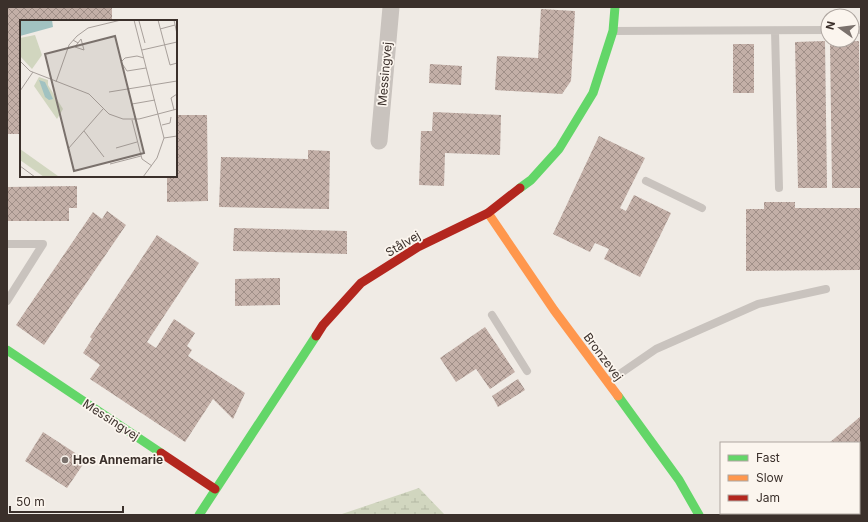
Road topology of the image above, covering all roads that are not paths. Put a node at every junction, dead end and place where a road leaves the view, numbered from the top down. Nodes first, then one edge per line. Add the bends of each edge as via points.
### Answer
1 (391, 7) edge
2 (615, 7) edge
3 (820, 30) edge
4 (613, 31) junction
5 (775, 31) junction
6 (379, 141) dead end
7 (646, 181) dead end
8 (779, 188) dead end
9 (702, 208) dead end
10 (488, 213) junction
11 (7, 244) edge
12 (826, 288) dead end
13 (7, 301) edge
14 (492, 315) dead end
15 (7, 350) edge
16 (527, 371) dead end
17 (608, 383) junction
18 (215, 489) junction
19 (199, 515) edge
20 (699, 515) edge

1 - 6 street, Messingvej
2 - 4 street, Stålvej
3 - 5 lane
4 - 5 lane
4 - 10 street, Stålvej via 593,93 559,149 531,180
5 - 8 lane
7 - 9 lane
10 - 17 street, Bronzevej via 554,310
10 - 18 street, Stålvej via 418,247 361,284 323,325
11 - 13 lane via 43,244
12 - 17 lane via 758,304 656,349
14 - 16 lane
15 - 18 street, Messingvej
17 - 20 street, Bronzevej via 679,480
18 - 19 street, Stålvej

